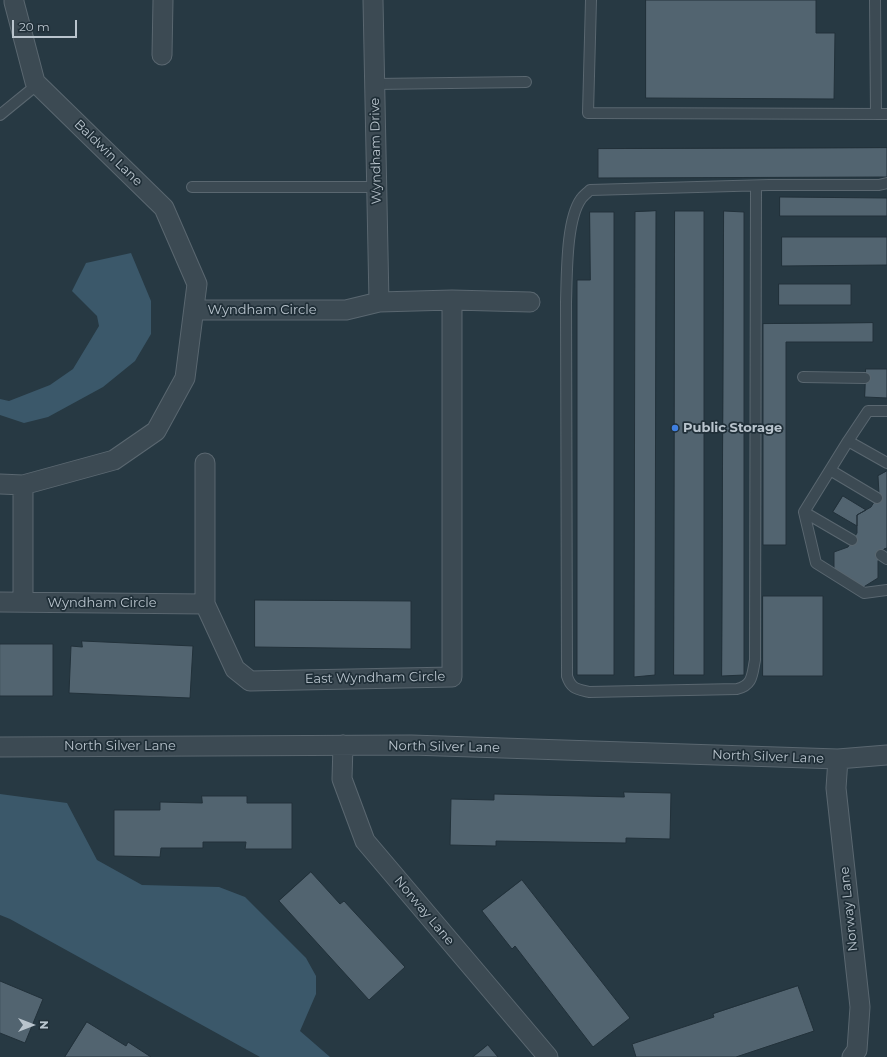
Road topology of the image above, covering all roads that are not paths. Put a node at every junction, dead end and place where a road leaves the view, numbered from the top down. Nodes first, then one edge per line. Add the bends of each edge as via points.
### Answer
1 (163, 0) edge
2 (373, 0) edge
3 (591, 0) edge
4 (874, 0) edge
5 (9, 1) edge
6 (162, 55) dead end
7 (526, 82) dead end
8 (38, 84) junction
9 (375, 84) junction
10 (876, 114) junction
11 (887, 114) edge
12 (0, 115) edge
13 (887, 183) edge
14 (192, 186) dead end
15 (756, 186) junction
16 (377, 187) junction
17 (452, 300) junction
18 (379, 302) junction
19 (530, 302) dead end
20 (194, 310) junction
21 (803, 377) dead end
22 (865, 378) dead end
23 (887, 411) edge
24 (848, 441) junction
25 (205, 463) dead end
26 (887, 463) edge
27 (830, 470) junction
28 (0, 484) edge
29 (23, 485) junction
30 (877, 498) dead end
31 (804, 512) junction
32 (852, 540) dead end
33 (887, 590) edge
34 (0, 602) edge
35 (23, 602) junction
36 (205, 604) junction
37 (343, 745) junction
38 (0, 747) edge
39 (887, 755) edge
40 (838, 759) junction
41 (548, 1057) edge
42 (852, 1057) edge

1 - 6 street
2 - 9 street, Wyndham Drive
3 - 10 lane via 588,113
4 - 10 lane
5 - 8 street, Baldwin Lane
7 - 9 lane
8 - 12 lane
8 - 20 street, Baldwin Lane via 164,208 197,284
9 - 16 street, Wyndham Drive
10 - 11 lane
13 - 15 lane
14 - 16 lane
15 - 15 lane via 590,190 581,198 574,213 569,242 566,310 567,676 570,684 576,689 589,692 738,690 752,680 755,653
16 - 18 street, Wyndham Drive
17 - 18 street, Wyndham Circle
17 - 19 street, Wyndham Circle
17 - 36 street, East Wyndham Circle via 452,677 250,681 235,669
18 - 20 street, Wyndham Circle via 346,310
20 - 29 street, Wyndham Circle via 185,378 156,430 114,460
21 - 22 lane
23 - 24 lane via 868,411
24 - 26 lane
24 - 27 lane
25 - 36 street, East Wyndham Circle
27 - 30 lane
27 - 31 lane
28 - 29 street, Wyndham Circle
29 - 35 street
31 - 32 lane
31 - 33 lane via 816,563 864,593
34 - 35 street, Wyndham Circle
35 - 36 street, Wyndham Circle
37 - 38 street, North Silver Lane
37 - 40 street, North Silver Lane
37 - 41 street, Norway Lane via 342,780 365,841
39 - 40 street, North Silver Lane
40 - 42 street, Norway Lane via 836,788 860,1007 857,1050

